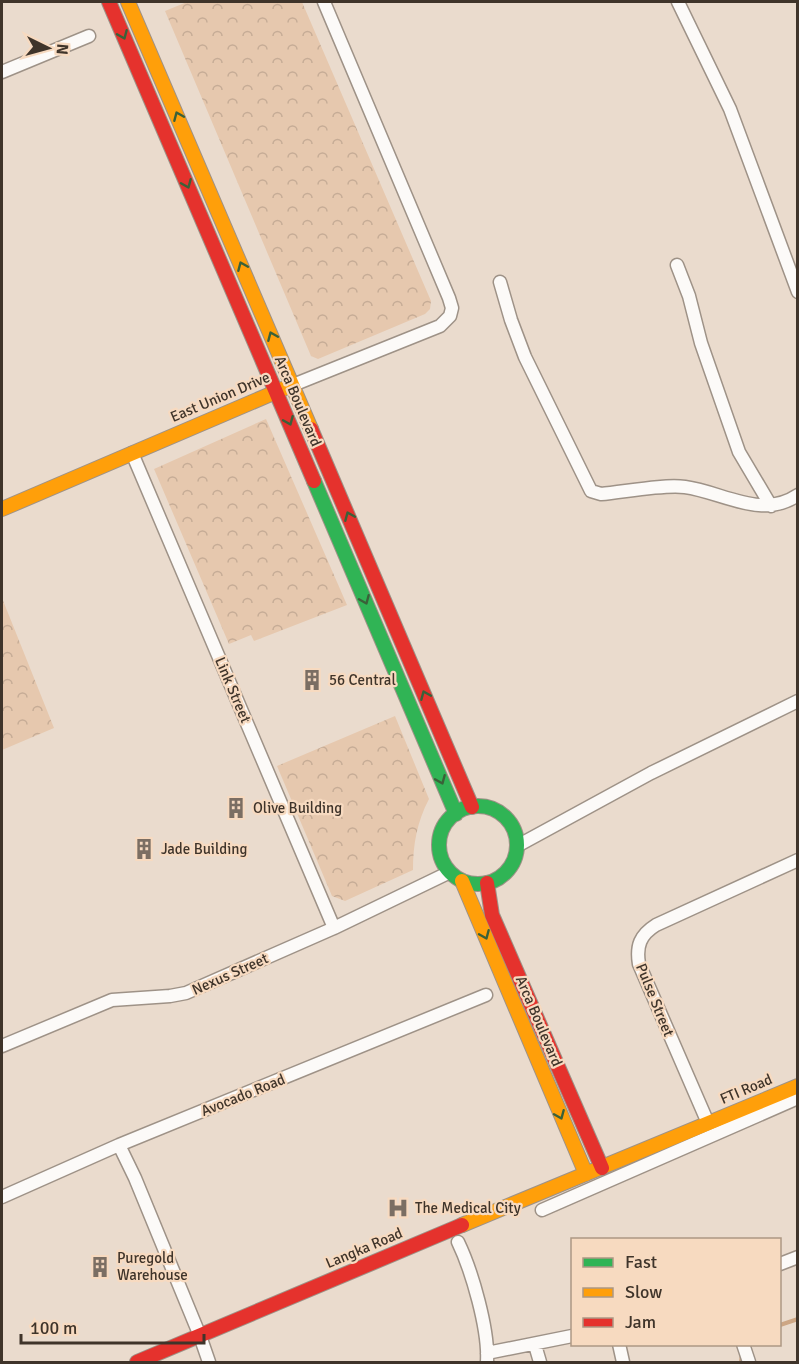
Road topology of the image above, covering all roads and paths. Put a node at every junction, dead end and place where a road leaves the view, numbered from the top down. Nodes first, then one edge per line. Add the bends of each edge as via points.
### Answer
1 (109, 2) edge
2 (128, 2) edge
3 (324, 2) edge
4 (678, 2) edge
5 (89, 36) dead end
6 (2, 72) edge
7 (677, 265) dead end
8 (500, 282) dead end
9 (798, 292) edge
10 (293, 385) junction
11 (276, 391) junction
12 (132, 453) junction
13 (798, 495) edge
14 (771, 506) junction
15 (2, 509) edge
16 (798, 701) edge
17 (472, 807) junction
18 (456, 814) junction
19 (517, 846) junction
20 (798, 860) edge
21 (450, 872) junction
22 (462, 881) junction
23 (487, 883) junction
24 (334, 928) junction
25 (486, 995) dead end
26 (2, 1046) edge
27 (798, 1086) edge
28 (798, 1098) edge
29 (708, 1124) junction
30 (119, 1145) junction
31 (680, 1146) junction
32 (602, 1168) junction
33 (586, 1174) junction
34 (2, 1197) edge
35 (542, 1210) dead end
36 (458, 1242) dead end
37 (798, 1257) edge
38 (781, 1264) edge
39 (200, 1336) junction
40 (571, 1336) edge
41 (535, 1345) junction
42 (619, 1346) edge
43 (487, 1358) edge
44 (137, 1362) edge
45 (209, 1362) edge
46 (540, 1362) edge
47 (623, 1362) edge

1 -> 11 street, Arca Boulevard
10 -> 2 street, Arca Boulevard
3 - 10 street, East Union Drive via 452,308 440,326
4 - 9 street via 730,109
5 - 6 street
7 - 14 street via 739,452
8 - 14 street via 525,357 591,491 601,494 685,487
10 - 11 street, East Union Drive
17 -> 10 street, Arca Boulevard
11 - 12 street, East Union Drive
11 -> 18 street, Arca Boulevard
12 - 15 street, East Union Drive
12 - 24 street, Link Street
13 - 14 street
16 - 19 street via 651,773
17 - 18 street
17 - 19 street via 502,815 514,831
18 - 21 street via 440,838 441,856
19 - 23 street via 505,873
20 - 29 street, Pulse Street via 656,925 640,940 639,964
21 - 22 street
21 - 24 street, Nexus Street
22 - 23 street
22 -> 33 street, Arca Boulevard
23 - 32 street, Arca Boulevard via 492,915
24 - 26 street, Nexus Street via 186,993 112,1000
25 - 30 street, Avocado Road
27 - 29 street, FTI Road
28 - 31 street
29 - 31 street, Langka Road
30 - 34 street, Avocado Road
30 - 39 street
31 - 32 street, Langka Road
31 - 35 street
32 - 33 street, Langka Road
33 - 39 street, Langka Road
36 - 43 street via 476,1297
37 - 38 street
39 - 44 street, Langka Road
39 - 45 street
40 - 41 street
41 - 43 street
41 - 46 street
42 - 47 street

